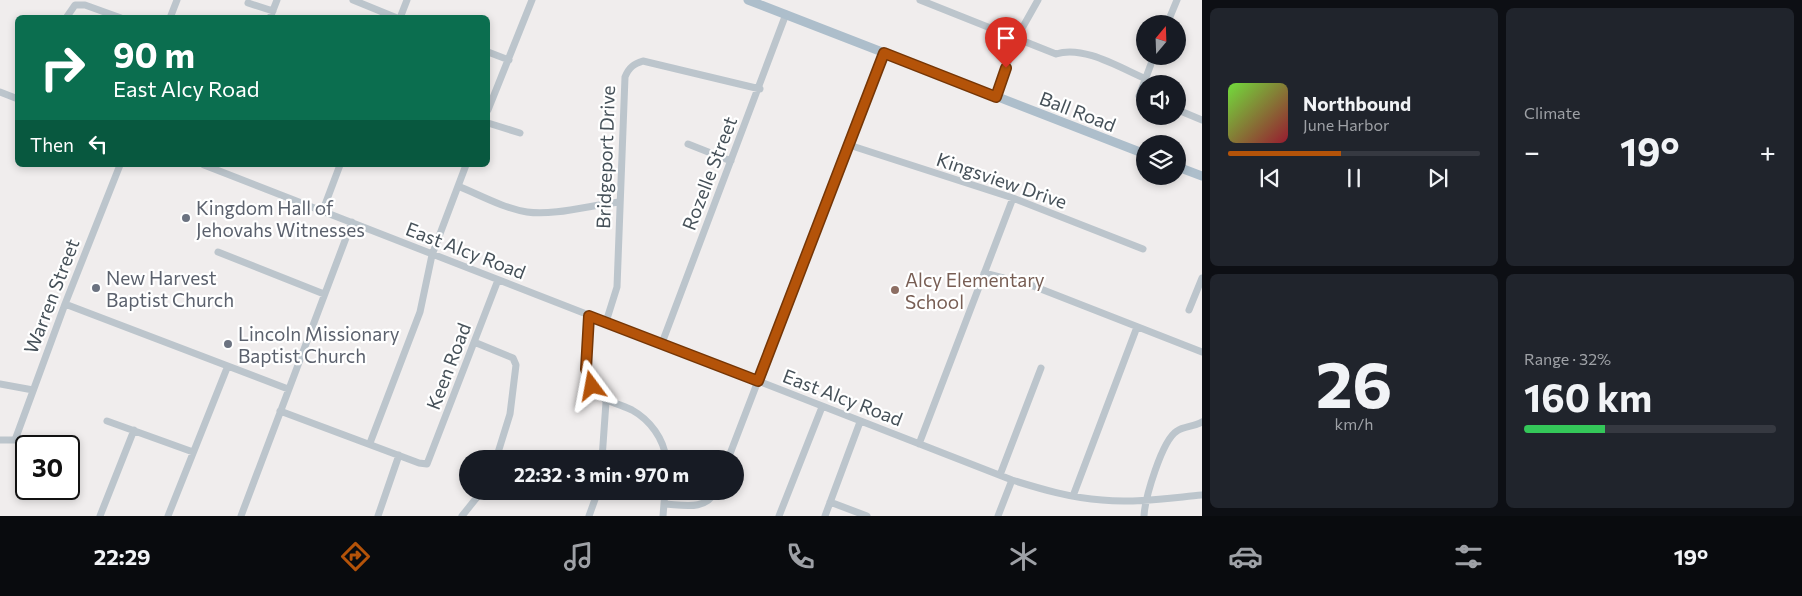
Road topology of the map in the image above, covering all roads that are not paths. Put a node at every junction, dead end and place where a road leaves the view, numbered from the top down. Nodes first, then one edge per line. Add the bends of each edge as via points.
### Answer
1 (177, 0) edge
2 (277, 0) edge
3 (353, 0) edge
4 (407, 0) edge
5 (532, 0) edge
6 (748, 0) edge
7 (920, 0) edge
8 (1038, 0) edge
9 (1177, 0) edge
10 (248, 3) dead end
11 (272, 14) edge
12 (786, 14) junction
13 (68, 15) edge
14 (113, 15) edge
15 (171, 15) edge
16 (391, 15) edge
17 (400, 15) edge
18 (1171, 15) edge
19 (1016, 39) junction
20 (490, 53) edge
21 (884, 53) junction
22 (509, 60) junction
23 (1136, 75) edge
24 (760, 89) junction
25 (0, 92) edge
26 (996, 97) junction
27 (15, 98) edge
28 (490, 105) edge
29 (1186, 113) edge
30 (1202, 120) edge
31 (490, 124) edge
32 (520, 133) dead end
33 (688, 144) dead end
34 (850, 145) junction
35 (1136, 151) edge
36 (731, 161) junction
37 (119, 167) edge
38 (216, 167) edge
39 (339, 167) edge
40 (465, 167) edge
41 (1186, 170) edge
42 (1202, 176) edge
43 (458, 186) junction
44 (1013, 198) junction
45 (619, 202) junction
46 (323, 210) junction
47 (352, 222) junction
48 (1143, 248) dead end
49 (218, 252) dead end
50 (432, 255) junction
51 (984, 273) junction
52 (1202, 278) edge
53 (498, 280) junction
54 (324, 294) junction
55 (65, 304) junction
56 (1189, 310) dead end
57 (589, 316) junction
58 (606, 322) junction
59 (1137, 327) junction
60 (474, 342) junction
61 (662, 344) junction
62 (1202, 352) edge
63 (227, 368) junction
64 (1041, 368) dead end
65 (758, 381) junction
66 (0, 384) edge
67 (288, 389) junction
68 (33, 390) junction
69 (606, 402) junction
70 (822, 407) junction
71 (280, 410) junction
72 (107, 421) dead end
73 (860, 422) junction
74 (1202, 422) edge
75 (134, 430) junction
76 (0, 440) edge
77 (370, 443) junction
78 (919, 444) junction
79 (499, 450) edge
80 (603, 450) edge
81 (663, 450) edge
82 (731, 450) edge
83 (193, 452) junction
84 (399, 455) junction
85 (1000, 475) junction
86 (1012, 480) junction
87 (1201, 495) edge
88 (1073, 496) junction
89 (475, 500) edge
90 (595, 500) edge
91 (664, 500) edge
92 (711, 500) edge
93 (1145, 501) junction
94 (830, 502) junction
95 (664, 504) junction
96 (100, 516) edge
97 (168, 516) edge
98 (241, 516) edge
99 (378, 516) edge
100 (462, 516) edge
101 (589, 516) edge
102 (663, 516) edge
103 (779, 516) edge
104 (826, 516) edge
105 (866, 516) edge
106 (998, 516) edge
107 (1144, 516) edge

1 - 15 street
2 - 11 street
3 - 16 street
4 - 17 street
5 - 22 street
6 - 12 main road, Ball Road
7 - 19 street
8 - 19 street
9 - 18 street
10 - 11 street
12 - 21 main road, Ball Road
12 - 24 street, Rozelle Street
13 - 14 street via 74,5 85,5
19 - 23 street via 1056,54 1079,53
19 - 26 street
20 - 22 street
21 - 26 main road, Ball Road
21 - 34 street
22 - 28 street
24 - 36 street, Rozelle Street
24 - 45 street, Bridgeport Drive via 643,61 635,63 625,77
25 - 27 street
26 - 35 main road, Ball Road
29 - 30 street
31 - 32 street
33 - 36 street
34 - 44 street, Kingsview Drive
34 - 65 street
36 - 61 street, Rozelle Street
37 - 55 street, Warren Street
38 - 46 street, East Alcy Road
39 - 46 street
40 - 43 street
41 - 42 main road
43 - 45 street via 527,212
43 - 50 street
44 - 48 street, Kingsview Drive
44 - 51 street
45 - 58 street, Bridgeport Drive via 617,287
46 - 47 street, East Alcy Road
47 - 50 street, East Alcy Road
47 - 54 street
49 - 54 street
50 - 53 street, East Alcy Road
50 - 77 street via 420,312
51 - 59 street via 1028,284
51 - 78 street
52 - 56 street
53 - 57 street, East Alcy Road
53 - 60 street, Keen Road
54 - 67 street
55 - 63 street
55 - 68 street, Warren Street
57 - 58 street, East Alcy Road
57 - 69 street via 586,369 597,394
58 - 61 street, East Alcy Road
59 - 62 street
59 - 88 street
60 - 79 street via 508,354 516,365 510,414
60 - 84 street, Keen Road via 427,464
61 - 65 street, East Alcy Road
63 - 67 street
63 - 83 street
64 - 85 street
65 - 70 street, East Alcy Road
65 - 82 street
66 - 68 street
67 - 71 street
68 - 76 street, Warren Street via 15,440
69 - 80 street
69 - 81 street via 632,410 648,422 659,436
70 - 73 street, East Alcy Road
70 - 103 street
71 - 77 street
71 - 98 street
72 - 75 street
73 - 78 street, East Alcy Road
73 - 94 street
74 - 93 street via 1178,429 1172,435 1152,477
75 - 83 street
75 - 96 street
77 - 84 street
78 - 85 street, East Alcy Road
83 - 97 street
84 - 99 street
85 - 86 street, East Alcy Road
86 - 88 street, East Alcy Road
86 - 106 street
87 - 93 street, East Alcy Road
88 - 93 street, East Alcy Road
89 - 100 street
90 - 101 street
91 - 95 street
92 - 95 street via 699,506
93 - 107 street
94 - 104 street
94 - 105 street
95 - 102 street

